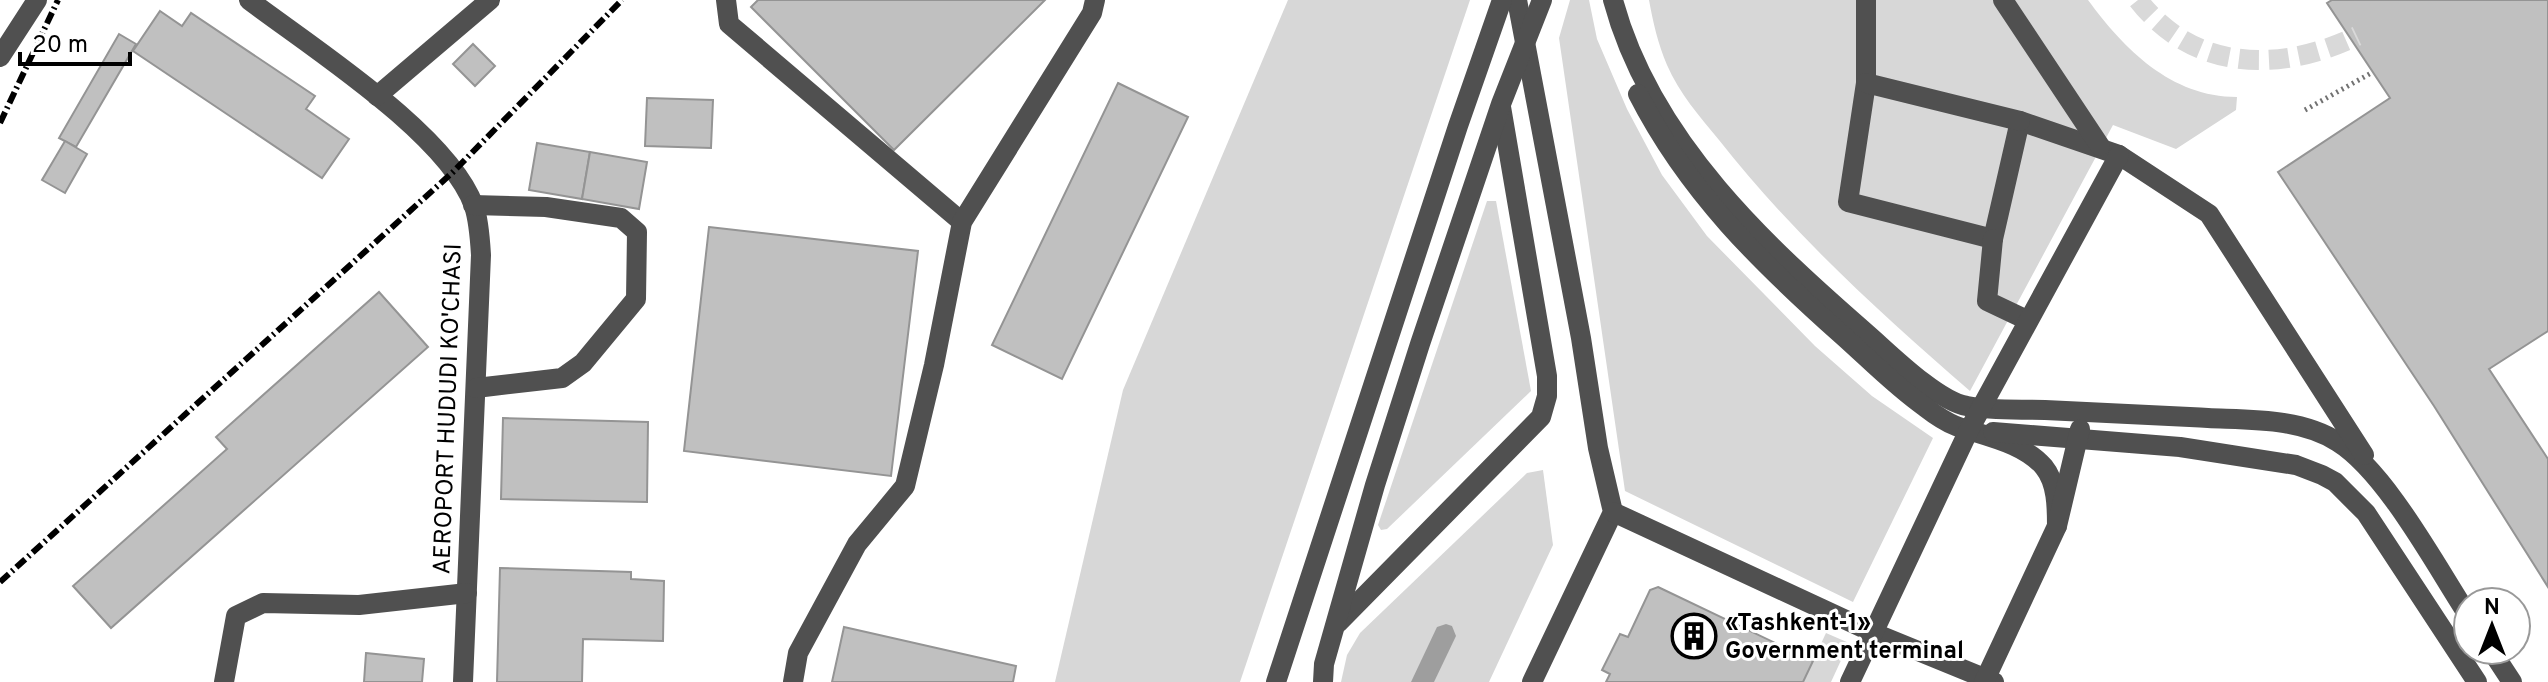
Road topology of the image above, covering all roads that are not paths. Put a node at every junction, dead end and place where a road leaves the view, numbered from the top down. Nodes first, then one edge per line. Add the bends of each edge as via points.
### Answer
1 (37, 0) edge
2 (249, 0) edge
3 (490, 0) edge
4 (726, 0) edge
5 (1095, 0) edge
6 (1502, 0) edge
7 (1517, 0) edge
8 (1542, 0) edge
9 (1601, 0) edge
10 (1613, 0) edge
11 (1866, 0) edge
12 (2003, 0) edge
13 (1525, 40) junction
14 (0, 57) edge
15 (1866, 83) junction
16 (377, 96) junction
17 (1501, 104) junction
18 (2020, 121) junction
19 (2109, 150) junction
20 (473, 205) junction
21 (962, 222) junction
22 (1993, 239) junction
23 (2027, 320) junction
24 (476, 388) junction
25 (1981, 407) junction
26 (2084, 412) junction
27 (1969, 430) junction
28 (2078, 439) junction
29 (2390, 495) junction
30 (1613, 512) junction
31 (2057, 526) junction
32 (2452, 590) edge
33 (467, 593) junction
34 (1335, 625) junction
35 (1874, 633) junction
36 (1988, 681) edge
37 (224, 682) edge
38 (463, 682) edge
39 (793, 682) edge
40 (1276, 682) edge
41 (1323, 682) edge
42 (1532, 682) edge
43 (1850, 682) edge
44 (2477, 682) edge

1 - 14 street
2 - 16 street, AEROPORT HUDUDI KO'CHASI
3 - 16 street
4 - 21 street via 729,24
5 - 21 street via 1092,13
6 - 40 street
7 - 13 street
8 - 13 street
9 - 27 street via 1627,73 1699,193 1812,309 1898,385 1953,425
10 - 25 street via 1647,85 1686,146 1742,216 1911,373 1964,406
11 - 15 street
12 - 19 street
13 - 17 street
13 - 30 street
15 - 18 street
15 - 22 street via 1848,202
16 - 20 street, AEROPORT HUDUDI KO'CHASI via 439,152
17 - 34 street via 1375,485
17 - 34 street via 1547,376 1541,417
18 - 19 street
18 - 22 street
19 - 23 street
19 - 29 street via 2209,214
20 - 24 street, AEROPORT HUDUDI KO'CHASI via 481,255
20 - 24 street via 546,207 621,218 637,232 636,299 583,363 562,378
21 - 39 street via 905,486 857,544 798,653
22 - 23 street via 1987,301
23 - 25 street
24 - 33 street, AEROPORT HUDUDI KO'CHASI
25 - 26 street
25 - 27 street
26 - 28 street
26 - 29 street via 2305,428 2348,449
27 - 28 street
27 - 31 street via 2023,451 2044,468 2055,491
27 - 35 street
28 - 31 street
28 - 44 street via 2180,447 2296,465 2322,475 2366,513
29 - 32 street
30 - 35 street
30 - 42 street
31 - 36 street
33 - 37 street via 359,605 263,603 236,616
33 - 38 street, AEROPORT HUDUDI KO'CHASI
34 - 41 street
35 - 36 street
35 - 43 street

